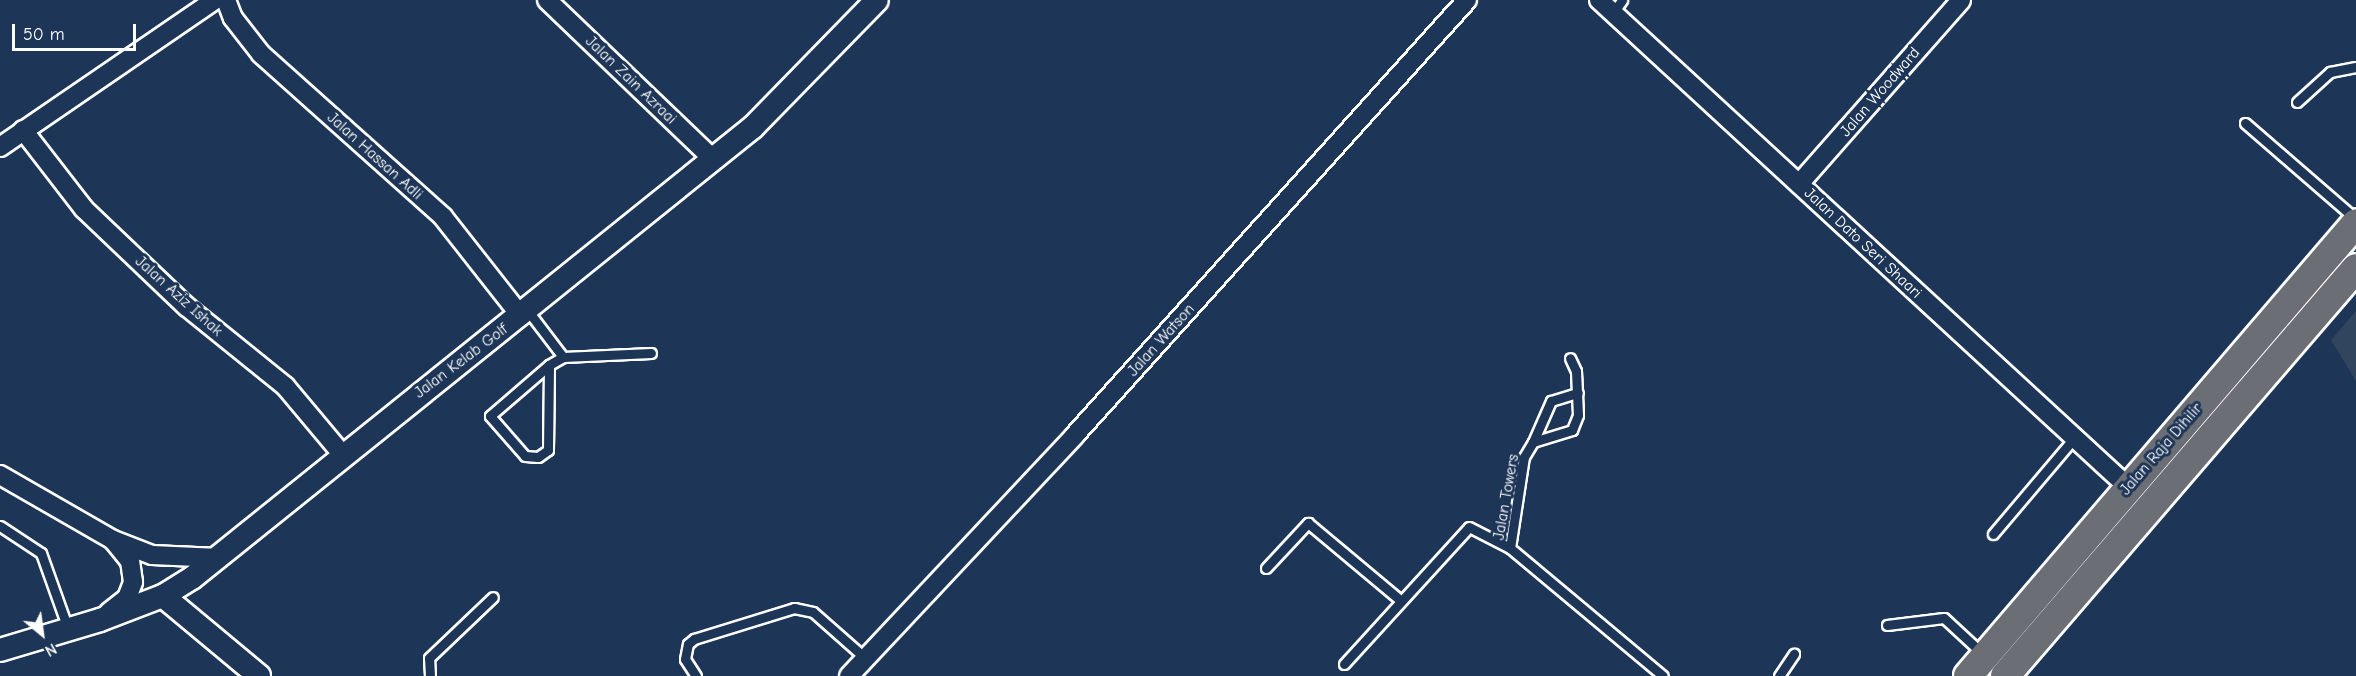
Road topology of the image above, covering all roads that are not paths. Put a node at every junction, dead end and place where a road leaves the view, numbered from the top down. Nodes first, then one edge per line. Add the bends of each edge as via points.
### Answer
1 (215, 0) edge
2 (226, 0) edge
3 (547, 0) edge
4 (877, 0) edge
5 (1467, 0) edge
6 (1599, 0) edge
7 (1961, 0) edge
8 (1617, 6) edge
9 (2356, 67) edge
10 (2297, 102) dead end
11 (2246, 123) dead end
12 (23, 130) junction
13 (0, 147) edge
14 (714, 160) junction
15 (1799, 184) junction
16 (2356, 221) edge
17 (2356, 268) edge
18 (524, 313) junction
19 (651, 353) dead end
20 (563, 357) junction
21 (1569, 358) dead end
22 (549, 365) junction
23 (1578, 393) junction
24 (2074, 438) junction
25 (1533, 442) junction
26 (342, 454) junction
27 (0, 475) edge
28 (2128, 487) junction
29 (0, 526) edge
30 (1993, 534) dead end
31 (113, 540) junction
32 (1510, 548) junction
33 (219, 558) junction
34 (1266, 568) dead end
35 (163, 596) junction
36 (493, 597) dead end
37 (1400, 600) junction
38 (100, 620) junction
39 (1887, 625) dead end
40 (69, 631) junction
41 (0, 650) edge
42 (1794, 654) dead end
43 (865, 658) junction
44 (1344, 664) dead end
45 (1976, 666) edge
46 (259, 676) edge
47 (430, 676) edge
48 (696, 676) edge
49 (849, 676) edge
50 (1663, 676) edge
51 (1779, 676) edge
52 (2005, 676) edge

1 - 12 street
2 - 18 street, Jalan Hassan Adli via 233,18 261,54 443,217
3 - 14 street, Jalan Zain Azraai
4 - 14 street, Jalan Kelab Golf via 753,127
5 - 43 street, Jalan Watson via 1074,436
6 - 8 street, Jalan Dato Seri Shaari
7 - 15 street, Jalan Woodward
8 - 15 street, Jalan Dato Seri Shaari
9 - 10 lane via 2330,72
11 - 16 lane
12 - 13 street
12 - 26 street, Jalan Aziz Ishak via 84,209 187,307 285,386
14 - 18 street, Jalan Kelab Golf
15 - 24 street, Jalan Dato Seri Shaari
16 - 28 main road, Jalan Raja Dihilir
17 - 52 main road, Jalan Raja Dihilir
18 - 20 lane
18 - 26 street, Jalan Kelab Golf
19 - 20 lane
20 - 22 lane
21 - 23 lane, Jalan Towers
22 - 22 lane via 548,450 538,457 525,456 490,416
23 - 25 lane via 1551,401
23 - 25 lane, Jalan Towers via 1578,415 1572,430
24 - 28 street, Jalan Dato Seri Shaari
24 - 30 lane
25 - 32 lane, Jalan Towers via 1524,457
26 - 33 street, Jalan Kelab Golf
27 - 31 street
28 - 45 main road, Jalan Raja Dihilir
29 - 40 lane via 41,553
31 - 33 street via 152,555
31 - 38 street via 130,561 133,582 127,598
32 - 37 lane via 1469,526
32 - 50 lane, Jalan Towers
33 - 35 street, Jalan Kelab Golf
34 - 37 lane via 1308,523
35 - 38 street, Jalan Kelab Golf
35 - 46 street
36 - 47 lane via 429,658
37 - 44 lane
38 - 40 street, Jalan Kelab Golf
39 - 45 lane via 1944,618
40 - 41 street, Jalan Kelab Golf
42 - 51 lane
43 - 48 lane via 813,612 794,608 694,639 688,644 685,659
43 - 49 street, Jalan Watson

